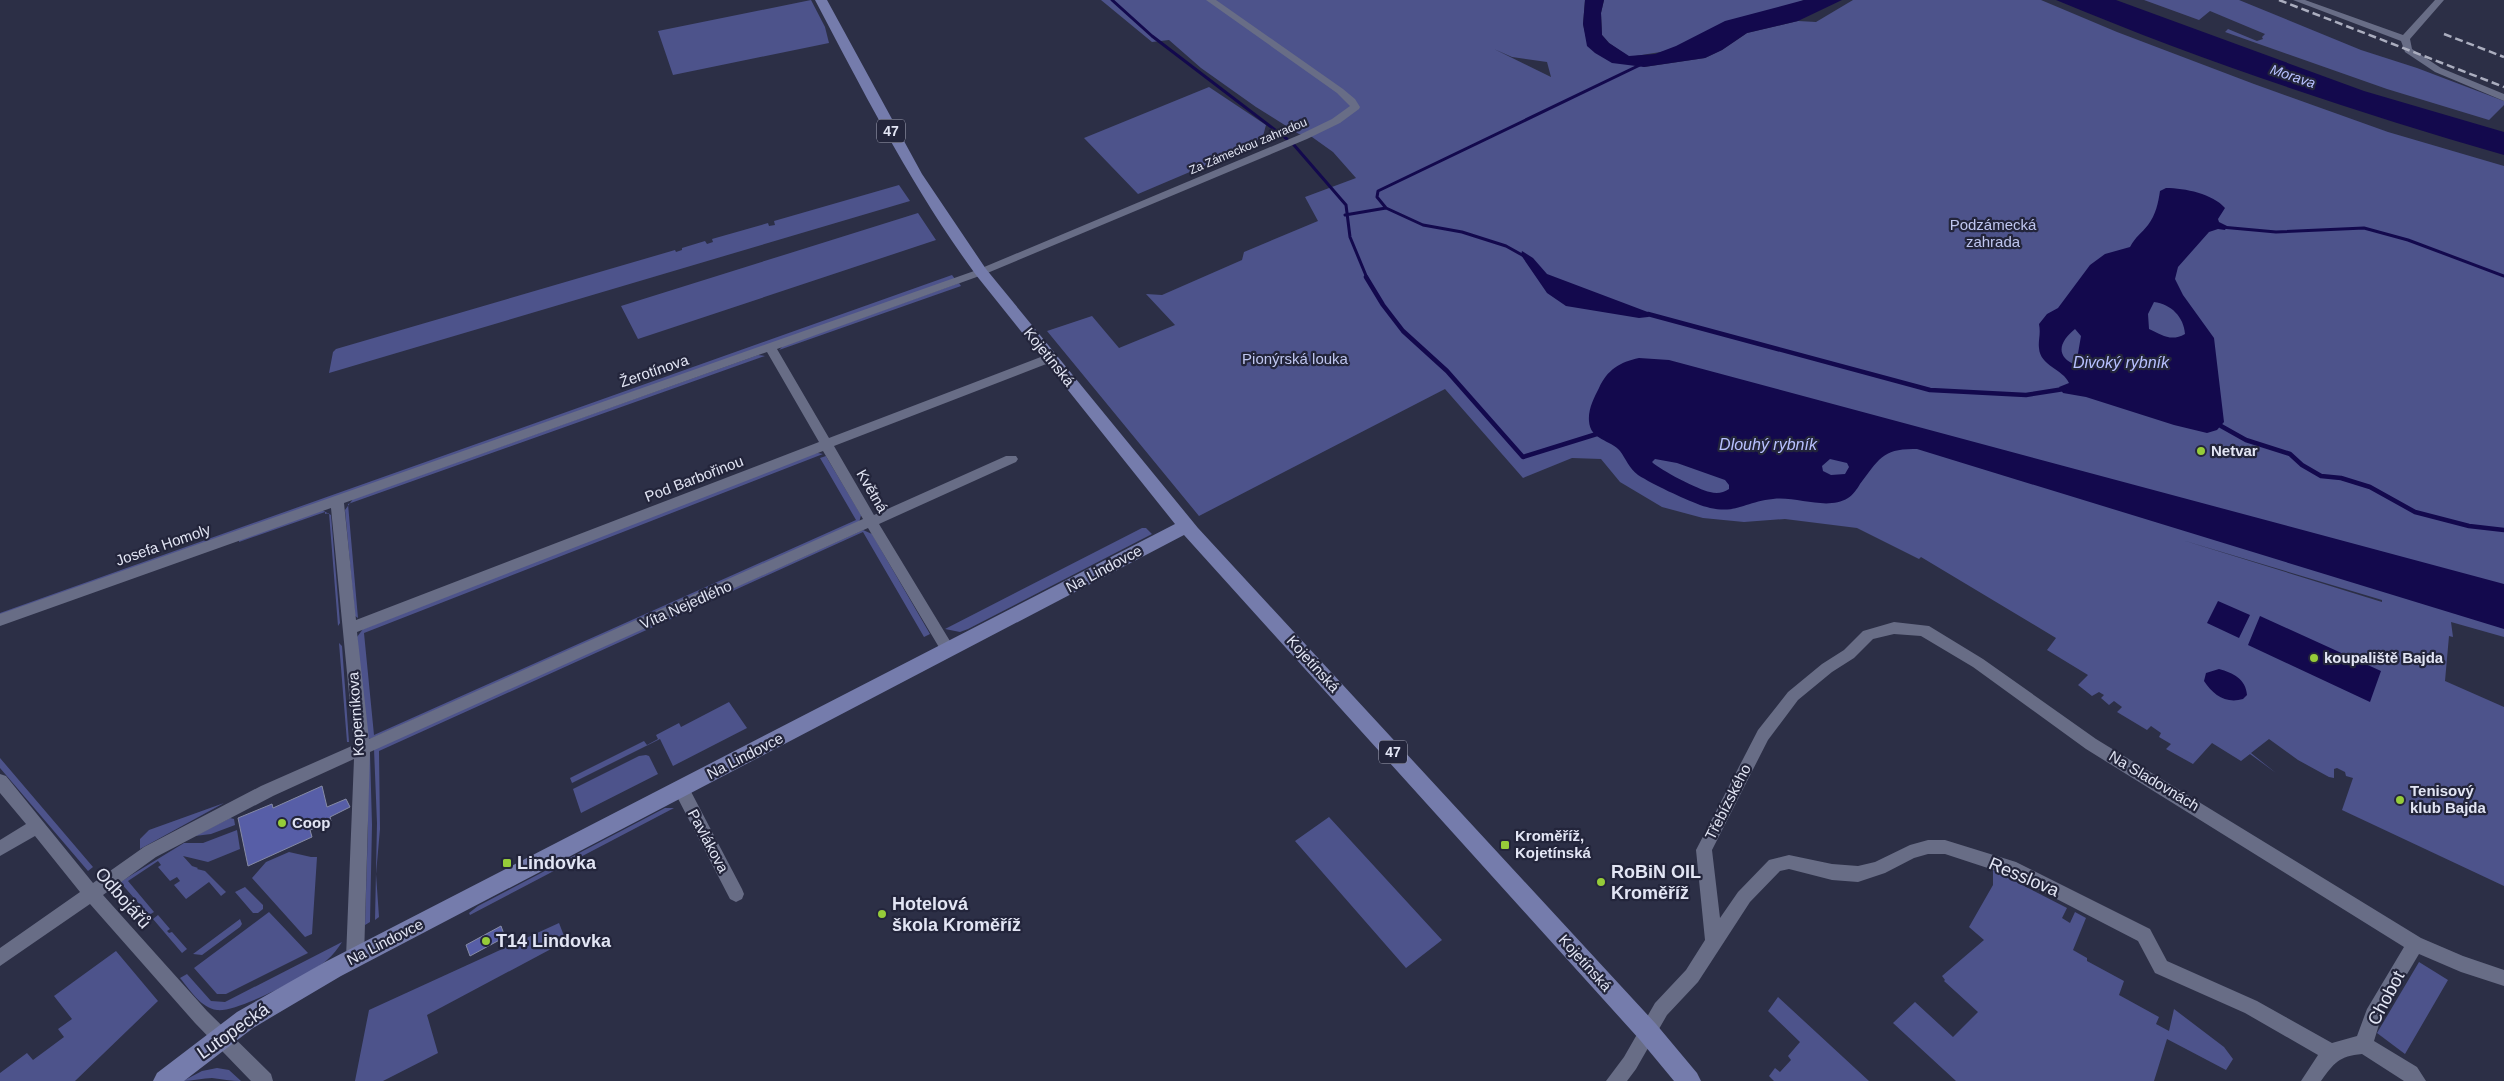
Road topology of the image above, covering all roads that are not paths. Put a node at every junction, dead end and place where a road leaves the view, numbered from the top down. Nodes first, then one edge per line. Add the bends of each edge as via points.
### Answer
1 (821, 0) edge
2 (1210, 0) edge
3 (2297, 0) edge
4 (2440, 0) edge
5 (2405, 40) junction
6 (2504, 98) edge
7 (981, 272) junction
8 (770, 347) junction
9 (1050, 358) junction
10 (826, 445) junction
11 (1011, 459) dead end
12 (337, 501) junction
13 (871, 521) junction
14 (1186, 526) junction
15 (0, 620) edge
16 (349, 629) junction
17 (948, 650) junction
18 (1827, 668) joint
19 (362, 750) junction
20 (0, 781) edge
21 (681, 789) junction
22 (37, 826) junction
23 (0, 849) edge
24 (90, 892) junction
25 (736, 894) dead end
26 (1714, 942) junction
27 (2415, 944) junction
28 (0, 958) edge
29 (355, 958) junction
30 (2504, 978) edge
31 (304, 985) joint
32 (1648, 1032) junction
33 (221, 1037) junction
34 (2364, 1046) junction
35 (2331, 1053) junction
36 (165, 1081) edge
37 (264, 1081) edge
38 (1615, 1081) edge
39 (1689, 1081) edge
40 (2310, 1081) edge
41 (2417, 1081) edge

1 - 7 main road, Kojetínská / 47 via 913,173
2 - 7 street, Za Zámeckou zahradou via 1340,91 1355,107 1336,121 1303,137
3 - 5 street
4 - 5 street
5 - 6 street via 2408,50 2438,70
7 - 8 street, Žerotínova
7 - 9 main road, Kojetínská / 47
8 - 10 street, Květná
8 - 12 street, Žerotínova
9 - 10 street, Pod Barbořinou
9 - 14 main road, Kojetínská / 47
10 - 13 street, Květná
10 - 16 street, Pod Barbořinou
11 - 13 street, Víta Nejedlého
12 - 15 street, Josefa Homoly
12 - 16 street, Koperníkova
13 - 17 street, Květná
13 - 19 street, Víta Nejedlého
14 - 17 main road, Na Lindovce
14 - 32 main road, Kojetínská / 47
16 - 19 street, Koperníkova
17 - 21 main road, Na Lindovce
18 - 26 street, Třebízského via 1793,696 1763,735 1704,850
18 - 27 street, Na Sladovnách via 1849,654 1868,635 1894,628 1924,630 1978,663 2092,744
19 - 24 street, Víta Nejedlého via 267,791 150,852
19 - 29 street, Koperníkova
20 - 22 street, Odbojářů
21 - 25 street, Pavlákova
21 - 29 main road, Na Lindovce
22 - 23 street
22 - 24 street, Odbojářů
24 - 28 street, Víta Nejedlého
24 - 33 street, Odbojářů
26 - 32 street via 1692,976 1661,1009
26 - 35 street, Resslova via 1744,897 1775,865 1789,862 1858,874 1879,868 1910,852 1945,847 2016,870 2144,935 2161,966 2251,1008
27 - 30 street, Na Sladovnách
27 - 34 street, Chobot via 2373,1015
29 - 31 main road, Na Lindovce
31 - 33 main road, Lutopecká
32 - 38 street
32 - 39 main road, Kojetínská / 47
33 - 36 main road, Lutopecká
33 - 37 street, Odbojářů
34 - 35 street via 2345,1046
34 - 41 street
35 - 40 street

